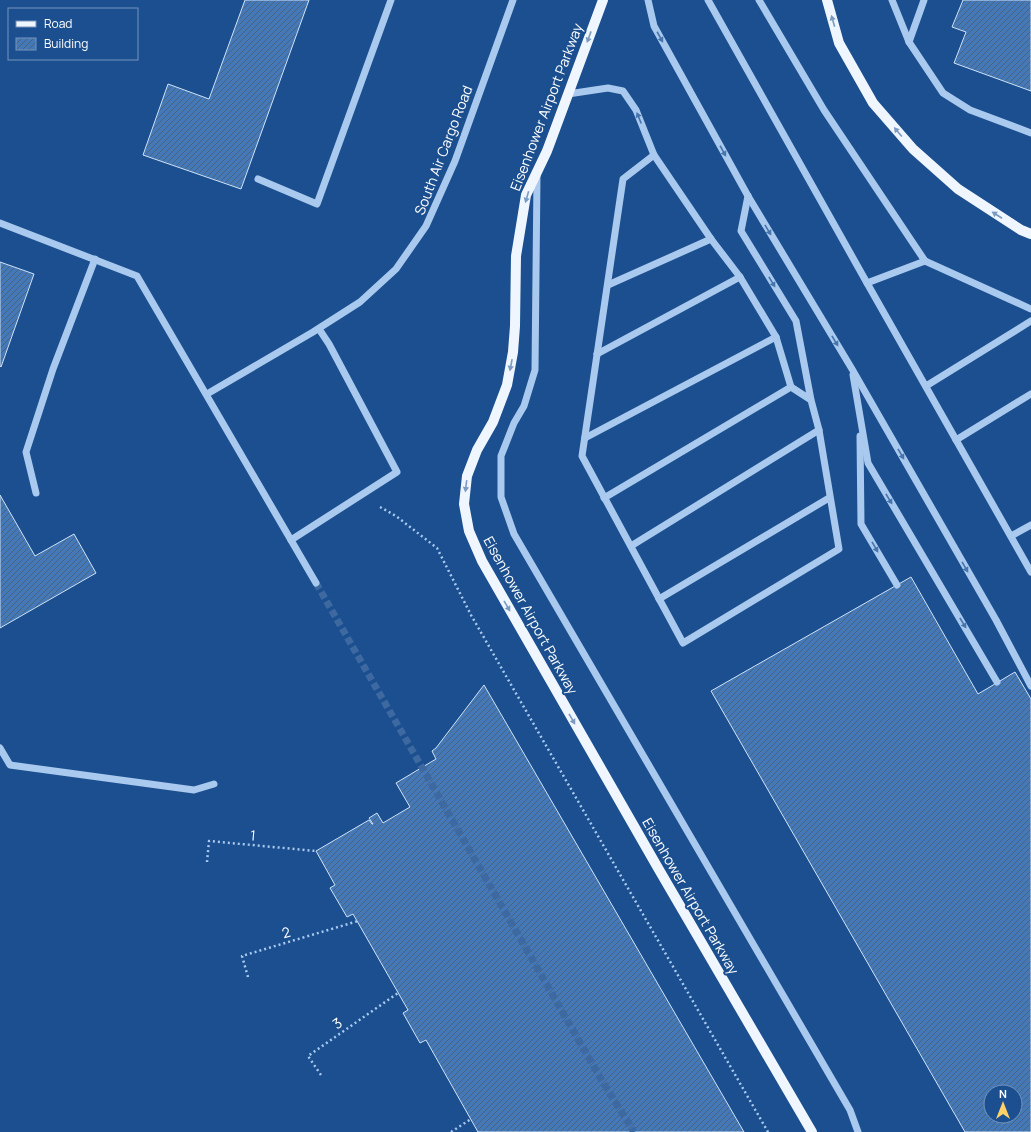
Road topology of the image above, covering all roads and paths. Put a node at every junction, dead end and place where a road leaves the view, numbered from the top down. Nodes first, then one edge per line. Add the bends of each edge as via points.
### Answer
1 (391, 0) edge
2 (513, 0) edge
3 (602, 0) edge
4 (648, 0) edge
5 (708, 0) edge
6 (759, 0) edge
7 (827, 0) edge
8 (892, 0) edge
9 (924, 0) edge
10 (909, 42) junction
11 (568, 94) junction
12 (1031, 132) edge
13 (654, 155) junction
14 (537, 172) junction
15 (258, 178) dead end
16 (748, 196) junction
17 (0, 223) edge
18 (1031, 234) edge
19 (710, 240) junction
20 (95, 259) junction
21 (925, 261) junction
22 (740, 277) junction
23 (867, 283) junction
24 (608, 285) junction
25 (1031, 309) edge
26 (1031, 321) edge
27 (319, 328) junction
28 (776, 337) junction
29 (597, 354) junction
30 (852, 369) junction
31 (926, 386) junction
32 (791, 387) junction
33 (207, 394) junction
34 (1031, 394) edge
35 (811, 400) junction
36 (860, 413) junction
37 (819, 430) junction
38 (585, 438) junction
39 (956, 440) junction
40 (36, 493) dead end
41 (604, 498) junction
42 (829, 498) junction
43 (380, 507) dead end
44 (1031, 525) edge
45 (1011, 536) junction
46 (291, 540) junction
47 (631, 546) junction
48 (1031, 572) edge
49 (316, 583) tunnel mouth
50 (897, 585) dead end
51 (659, 599) junction
52 (998, 682) dead end
53 (1031, 686) edge
54 (0, 748) edge
55 (214, 784) dead end
56 (316, 851) dead end
57 (207, 862) dead end
58 (358, 921) dead end
59 (248, 977) dead end
60 (398, 993) dead end
61 (321, 1075) dead end
62 (471, 1119) dead end
63 (451, 1132) edge
64 (768, 1132) edge
65 (812, 1132) edge
66 (858, 1132) edge

1 - 15 street via 318,204
2 - 27 street, South Air Cargo Road via 455,161 426,226 396,269 360,302
3 -> 11 main road, Eisenhower Airport Parkway
4 -> 16 street via 654,26
5 - 23 street
6 - 21 street via 824,110
18 -> 7 main road via 958,190 913,149 873,103 839,43
8 - 10 street
9 - 10 street
10 - 12 street via 943,93 970,110
13 -> 11 street via 636,110 624,91 608,88
11 - 14 main road, Eisenhower Airport Parkway
13 - 19 street
13 - 24 street via 623,179
14 -> 65 main road, Eisenhower Airport Parkway via 526,195 516,256 514,346 507,385 493,422 477,450 467,476 464,504 469,531 482,561
14 - 66 street via 535,370 524,406 501,456 501,497 514,534 850,1110
16 -> 30 street
16 -> 35 street via 741,231 796,321
17 - 20 street
19 - 22 street
19 - 24 street
20 - 33 street via 138,276
20 - 40 street via 26,452
21 - 23 street
21 - 25 street
22 - 28 street
22 - 29 street
23 - 31 street
24 - 29 street
26 - 31 street
27 - 33 street, South Air Cargo Road
27 - 46 street via 397,472
28 - 32 street
28 - 38 street
29 - 38 street
30 - 36 street
30 -> 53 street
31 - 39 street
32 - 35 street
32 - 41 street
33 - 46 street
34 - 39 street
35 - 37 street
36 -> 50 street via 861,524
36 -> 52 street via 868,463
37 - 42 street
37 - 47 street
38 - 41 street via 582,456
39 - 45 street
41 - 47 street
42 - 51 street
42 - 51 street via 839,549 683,643
43 - 64 path via 396,516 437,548 471,615
44 - 45 street
45 - 48 street
46 - 49 street
47 - 51 street
54 - 55 street via 10,765 194,790
56 - 57 path, 1 via 209,841
58 - 59 path, 2 via 242,956
60 - 61 path, 3 via 308,1056
62 - 63 path

